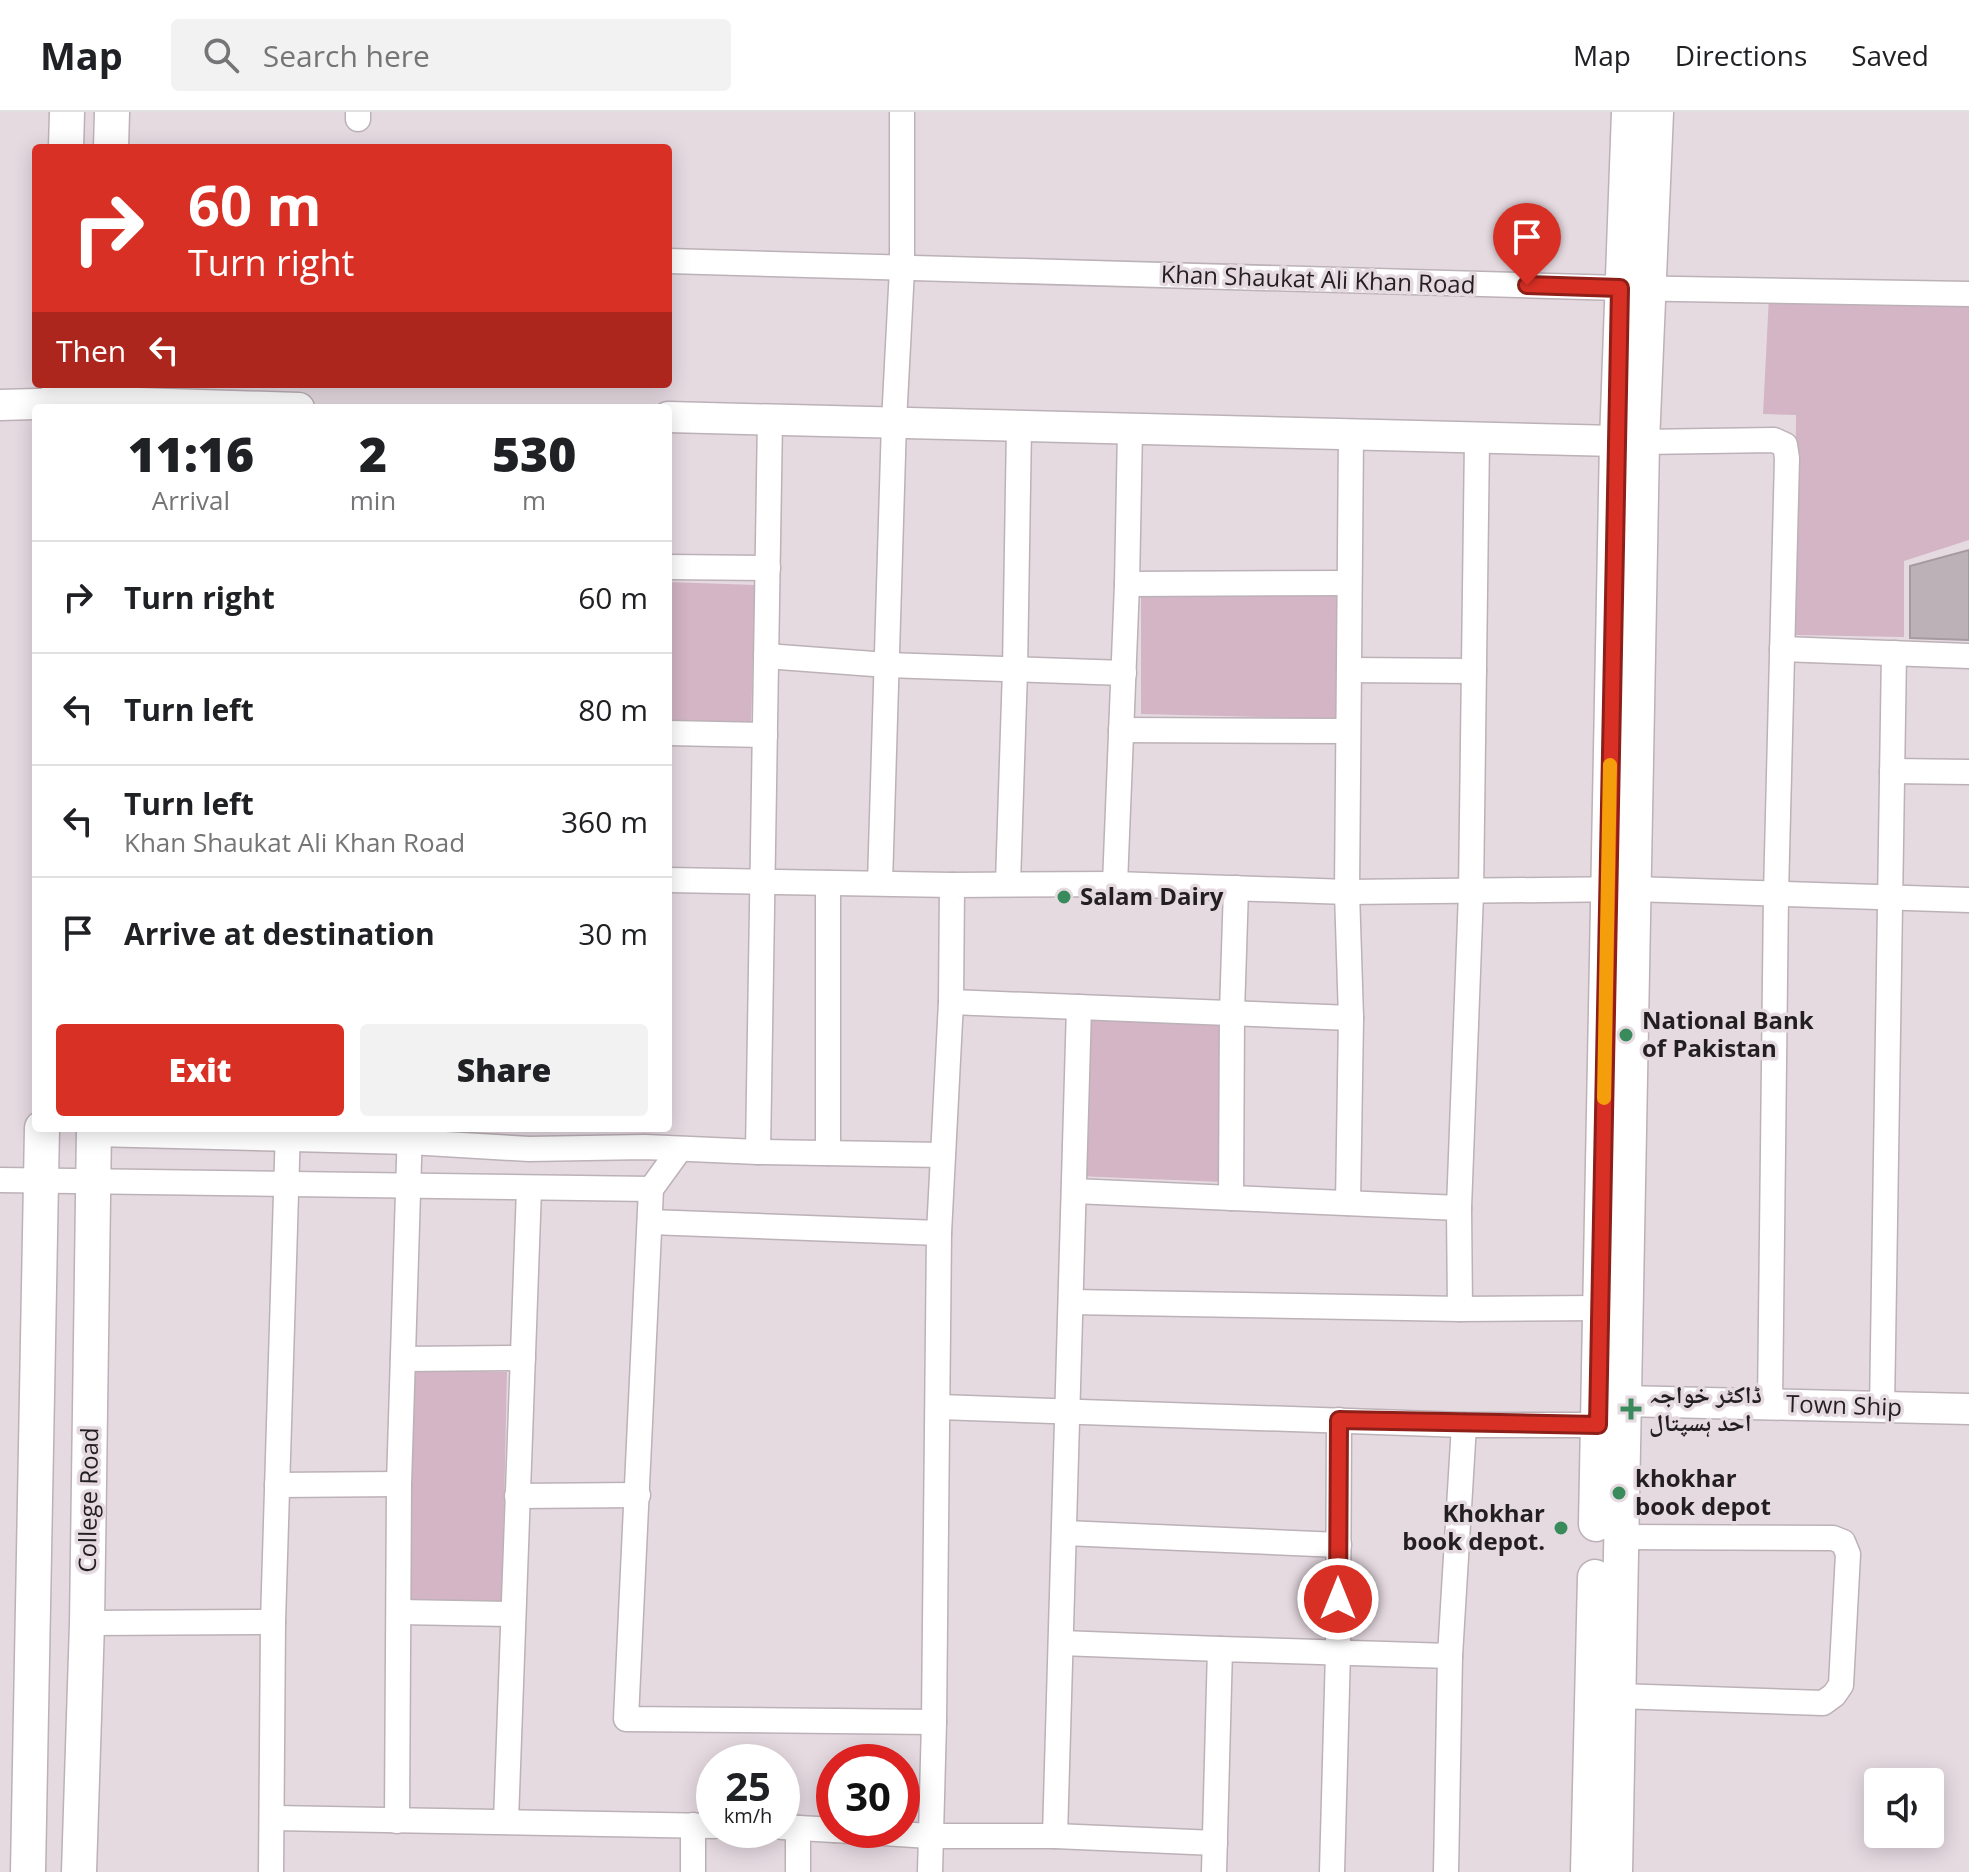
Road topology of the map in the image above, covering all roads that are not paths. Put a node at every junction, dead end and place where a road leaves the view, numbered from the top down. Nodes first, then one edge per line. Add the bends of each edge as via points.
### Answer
1 (67, 112) edge
2 (112, 112) edge
3 (902, 112) edge
4 (1629, 112) edge
5 (1656, 112) edge
6 (66, 144) edge
7 (111, 144) edge
8 (672, 261) edge
9 (902, 269) junction
10 (1635, 288) junction
11 (1969, 294) edge
12 (107, 398) edge
13 (59, 399) edge
14 (222, 404) edge
15 (0, 405) edge
16 (672, 417) edge
17 (770, 419) junction
18 (894, 422) junction
19 (1019, 426) junction
20 (1130, 429) junction
21 (1351, 435) junction
22 (1477, 439) junction
23 (1629, 442) junction
24 (672, 567) edge
25 (768, 568) junction
26 (1349, 583) junction
27 (1127, 584) junction
28 (1782, 649) junction
29 (1894, 653) junction
30 (766, 656) junction
31 (1969, 656) edge
32 (887, 665) junction
33 (1015, 670) junction
34 (1349, 670) junction
35 (1474, 671) junction
36 (1124, 673) junction
37 (1121, 730) junction
38 (1348, 731) junction
39 (672, 733) edge
40 (765, 735) junction
41 (1892, 771) junction
42 (1969, 772) edge
43 (672, 880) edge
44 (763, 882) junction
45 (828, 883) junction
46 (880, 883) junction
47 (1008, 883) junction
48 (1115, 884) junction
49 (952, 885) junction
50 (1236, 888) junction
51 (1620, 890) junction
52 (1347, 892) junction
53 (1471, 893) junction
54 (1776, 894) junction
55 (1890, 897) junction
56 (1969, 900) edge
57 (951, 1002) junction
58 (1079, 1007) junction
59 (1232, 1013) junction
60 (1351, 1018) junction
61 (42, 1132) edge
62 (94, 1132) edge
63 (191, 1132) edge
64 (288, 1133) edge
65 (410, 1135) edge
66 (645, 1137) edge
67 (529, 1138) edge
68 (680, 1149) junction
69 (758, 1152) junction
70 (828, 1153) junction
71 (942, 1155) junction
72 (0, 1180) edge
73 (41, 1180) junction
74 (94, 1182) junction
75 (286, 1184) junction
76 (408, 1187) junction
77 (529, 1189) junction
78 (651, 1189) junction
79 (1074, 1191) junction
80 (1231, 1198) junction
81 (1348, 1203) junction
82 (1459, 1208) junction
83 (650, 1222) junction
84 (939, 1233) junction
85 (1071, 1302) junction
86 (1601, 1308) junction
87 (1460, 1309) junction
88 (523, 1358) junction
89 (403, 1359) junction
90 (1623, 1401) junction
91 (1770, 1404) junction
92 (939, 1407) junction
93 (1882, 1409) junction
94 (1969, 1409) edge
95 (1069, 1411) junction
96 (1339, 1420) junction
97 (1464, 1425) junction
98 (1598, 1425) junction
99 (399, 1484) junction
100 (277, 1485) junction
101 (638, 1495) junction
102 (517, 1496) junction
103 (1065, 1533) junction
104 (1619, 1537) junction
105 (1339, 1545) junction
106 (399, 1612) junction
107 (513, 1614) junction
108 (273, 1622) junction
109 (87, 1623) junction
110 (1061, 1643) junction
111 (1220, 1649) junction
112 (1338, 1652) junction
113 (1450, 1656) junction
114 (1618, 1696) junction
115 (934, 1722) junction
116 (273, 1818) junction
117 (397, 1821) junction
118 (506, 1821) junction
119 (696, 1825) edge
120 (920, 1835) edge
121 (930, 1836) junction
122 (1055, 1836) junction
123 (1215, 1843) junction
124 (699, 1848) edge
125 (794, 1848) edge
126 (28, 1872) edge
127 (79, 1872) edge
128 (271, 1872) edge
129 (693, 1872) edge
130 (798, 1872) edge
131 (930, 1872) edge
132 (1214, 1872) edge
133 (1332, 1872) edge
134 (1446, 1872) edge
135 (1588, 1872) edge
136 (1615, 1872) edge

1 - 6 main road
2 - 7 main road
3 - 9 street
4 - 10 main road
5 - 10 main road
8 - 9 street, Khan Shaukat Ali Khan Road
9 - 10 street, Khan Shaukat Ali Khan Road
9 - 18 street
10 - 11 street, Khan Shaukat Ali Khan Road
10 - 23 main road
12 - 13 street
12 - 14 street
13 - 15 street
16 - 17 street
17 - 18 street
17 - 25 street
18 - 19 street
18 - 32 street
19 - 20 street
19 - 33 street
20 - 21 street
20 - 27 street
21 - 22 street
21 - 26 street
22 - 23 street
22 - 35 street
23 - 28 street via 1774,440 1785,445
23 - 51 main road
24 - 25 street
25 - 30 street
26 - 27 street
26 - 34 street
27 - 36 street
28 - 29 street
28 - 54 street
29 - 31 street
29 - 41 street
30 - 32 street
30 - 40 street
32 - 33 street
32 - 46 street
33 - 36 street
33 - 47 street
34 - 35 street
34 - 38 street
35 - 53 street
36 - 37 street
37 - 38 street
37 - 48 street
38 - 52 street
39 - 40 street
40 - 44 street
41 - 42 street
41 - 55 street
43 - 44 street
44 - 45 street
44 - 69 street
45 - 46 street
45 - 70 street
46 - 49 street
47 - 48 street
47 - 49 street
48 - 50 street
49 - 57 street
50 - 52 street
50 - 59 street
51 - 53 street
51 - 54 street
51 - 86 main road
51 - 90 main road
52 - 53 street
52 - 60 street
53 - 82 street
54 - 55 street
54 - 91 street
55 - 56 street
55 - 93 street
57 - 58 street
57 - 71 street
58 - 59 street
58 - 79 street
59 - 60 street
59 - 80 street
60 - 81 street
61 - 73 main road
62 - 74 main road, College Road
63 - 64 street
64 - 65 street
64 - 75 street
65 - 67 street
65 - 76 street
66 - 67 street
66 - 68 street
68 - 69 street
68 - 78 street
69 - 70 street
70 - 71 street
71 - 84 street
72 - 73 street
73 - 74 street
73 - 126 main road
74 - 75 street
74 - 109 main road, College Road
75 - 76 street
75 - 100 street
76 - 77 street
76 - 89 street
77 - 78 street
77 - 88 street
78 - 83 street
79 - 80 street
79 - 85 street
80 - 81 street
81 - 82 street
82 - 87 street
83 - 84 street
83 - 101 street
84 - 92 street
85 - 87 street
85 - 95 street
86 - 87 street
86 - 98 main road
88 - 89 street
88 - 102 street
89 - 99 street
90 - 91 street, Town Ship
90 - 104 main road
91 - 93 street, Town Ship
92 - 95 street
92 - 115 street
93 - 94 street, Town Ship
95 - 96 street
95 - 103 street
96 - 97 street
96 - 105 street
97 - 98 street
97 - 113 street
98 - 135 main road
99 - 100 street
99 - 106 street
100 - 108 street
101 - 102 street
101 - 115 street via 626,1719
102 - 107 street
103 - 105 street
103 - 110 street
104 - 114 main road
104 - 114 street via 1833,1538 1843,1542 1848,1554 1841,1685 1823,1703
105 - 112 street
106 - 107 street
106 - 117 street
107 - 118 street
108 - 109 street
108 - 116 street
109 - 127 main road, College Road
110 - 111 street
110 - 122 street
111 - 112 street
111 - 123 street
112 - 113 street
112 - 133 street
113 - 134 street
114 - 136 main road
115 - 121 street
116 - 117 street
116 - 128 street
117 - 118 street
118 - 119 street
120 - 121 street
121 - 122 street
121 - 131 street
122 - 123 street
123 - 132 street
124 - 129 street
125 - 130 street

